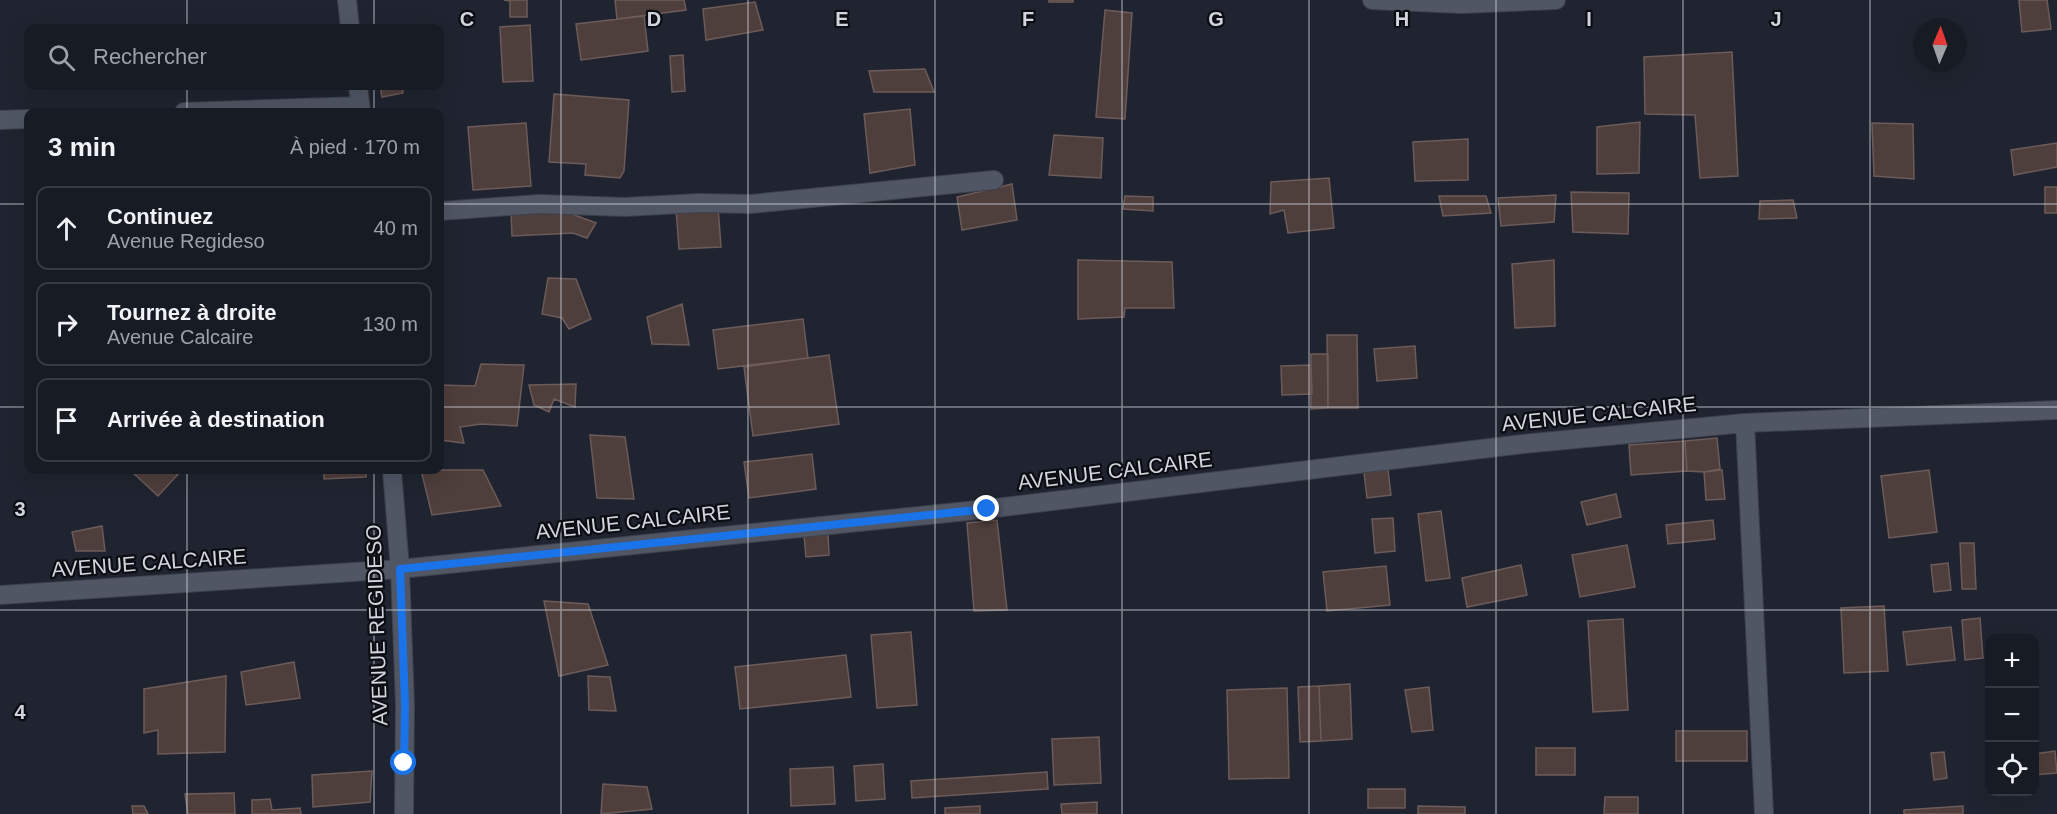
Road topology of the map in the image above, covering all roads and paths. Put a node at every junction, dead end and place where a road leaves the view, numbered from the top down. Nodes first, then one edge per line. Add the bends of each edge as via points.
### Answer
1 (347, 0) edge
2 (1371, 0) edge
3 (1556, 0) edge
4 (350, 24) edge
5 (359, 90) edge
6 (361, 108) edge
7 (24, 119) edge
8 (0, 120) edge
9 (994, 180) dead end
10 (444, 211) edge
11 (2057, 410) edge
12 (1745, 423) junction
13 (392, 474) edge
14 (400, 569) junction
15 (0, 595) edge
16 (404, 814) edge
17 (1764, 814) edge

1 - 4 street
2 - 3 street via 1462,4
5 - 6 street
7 - 8 street
9 - 10 street via 751,204 538,204
11 - 12 street, AVENUE CALCAIRE
12 - 14 street, AVENUE CALCAIRE via 1523,444 987,509
12 - 17 street
13 - 14 street, AVENUE REGIDESO
14 - 15 street, AVENUE CALCAIRE
14 - 16 street, AVENUE REGIDESO

